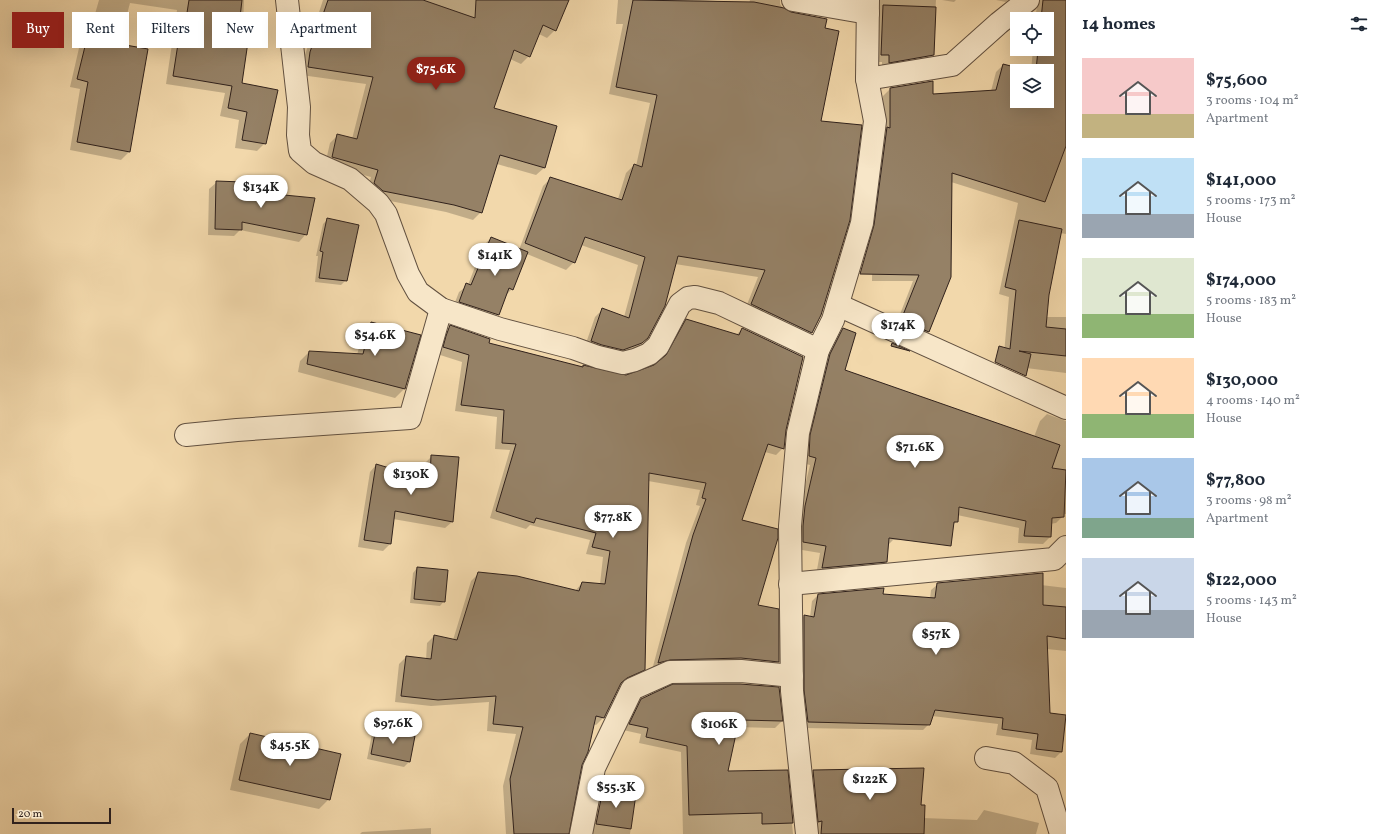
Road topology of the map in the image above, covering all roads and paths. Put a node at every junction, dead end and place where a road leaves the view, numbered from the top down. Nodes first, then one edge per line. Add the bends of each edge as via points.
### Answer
1 (287, 0) edge
2 (793, 0) edge
3 (1028, 0) edge
4 (868, 6) edge
5 (867, 79) junction
6 (838, 306) junction
7 (441, 309) junction
8 (818, 350) junction
9 (1066, 408) edge
10 (186, 435) dead end
11 (1066, 547) edge
12 (790, 584) junction
13 (792, 676) junction
14 (986, 758) dead end
15 (581, 834) edge
16 (807, 834) edge
17 (1061, 834) edge

1 - 7 street via 299,107 300,151 314,163 350,179 378,203 386,214 408,274 418,292
2 - 4 street
3 - 5 street via 952,65
4 - 5 street
5 - 6 street via 875,121 862,223
6 - 8 street
6 - 9 street
7 - 8 street via 500,329 623,363 649,354 658,346 680,304 688,298 695,297 719,303
7 - 10 street via 410,418
8 - 12 street via 798,433 790,526
11 - 12 street via 1054,559
12 - 13 street
13 - 15 street via 741,671 670,672 632,689 594,768
13 - 16 street
14 - 17 street via 1014,763 1047,788

